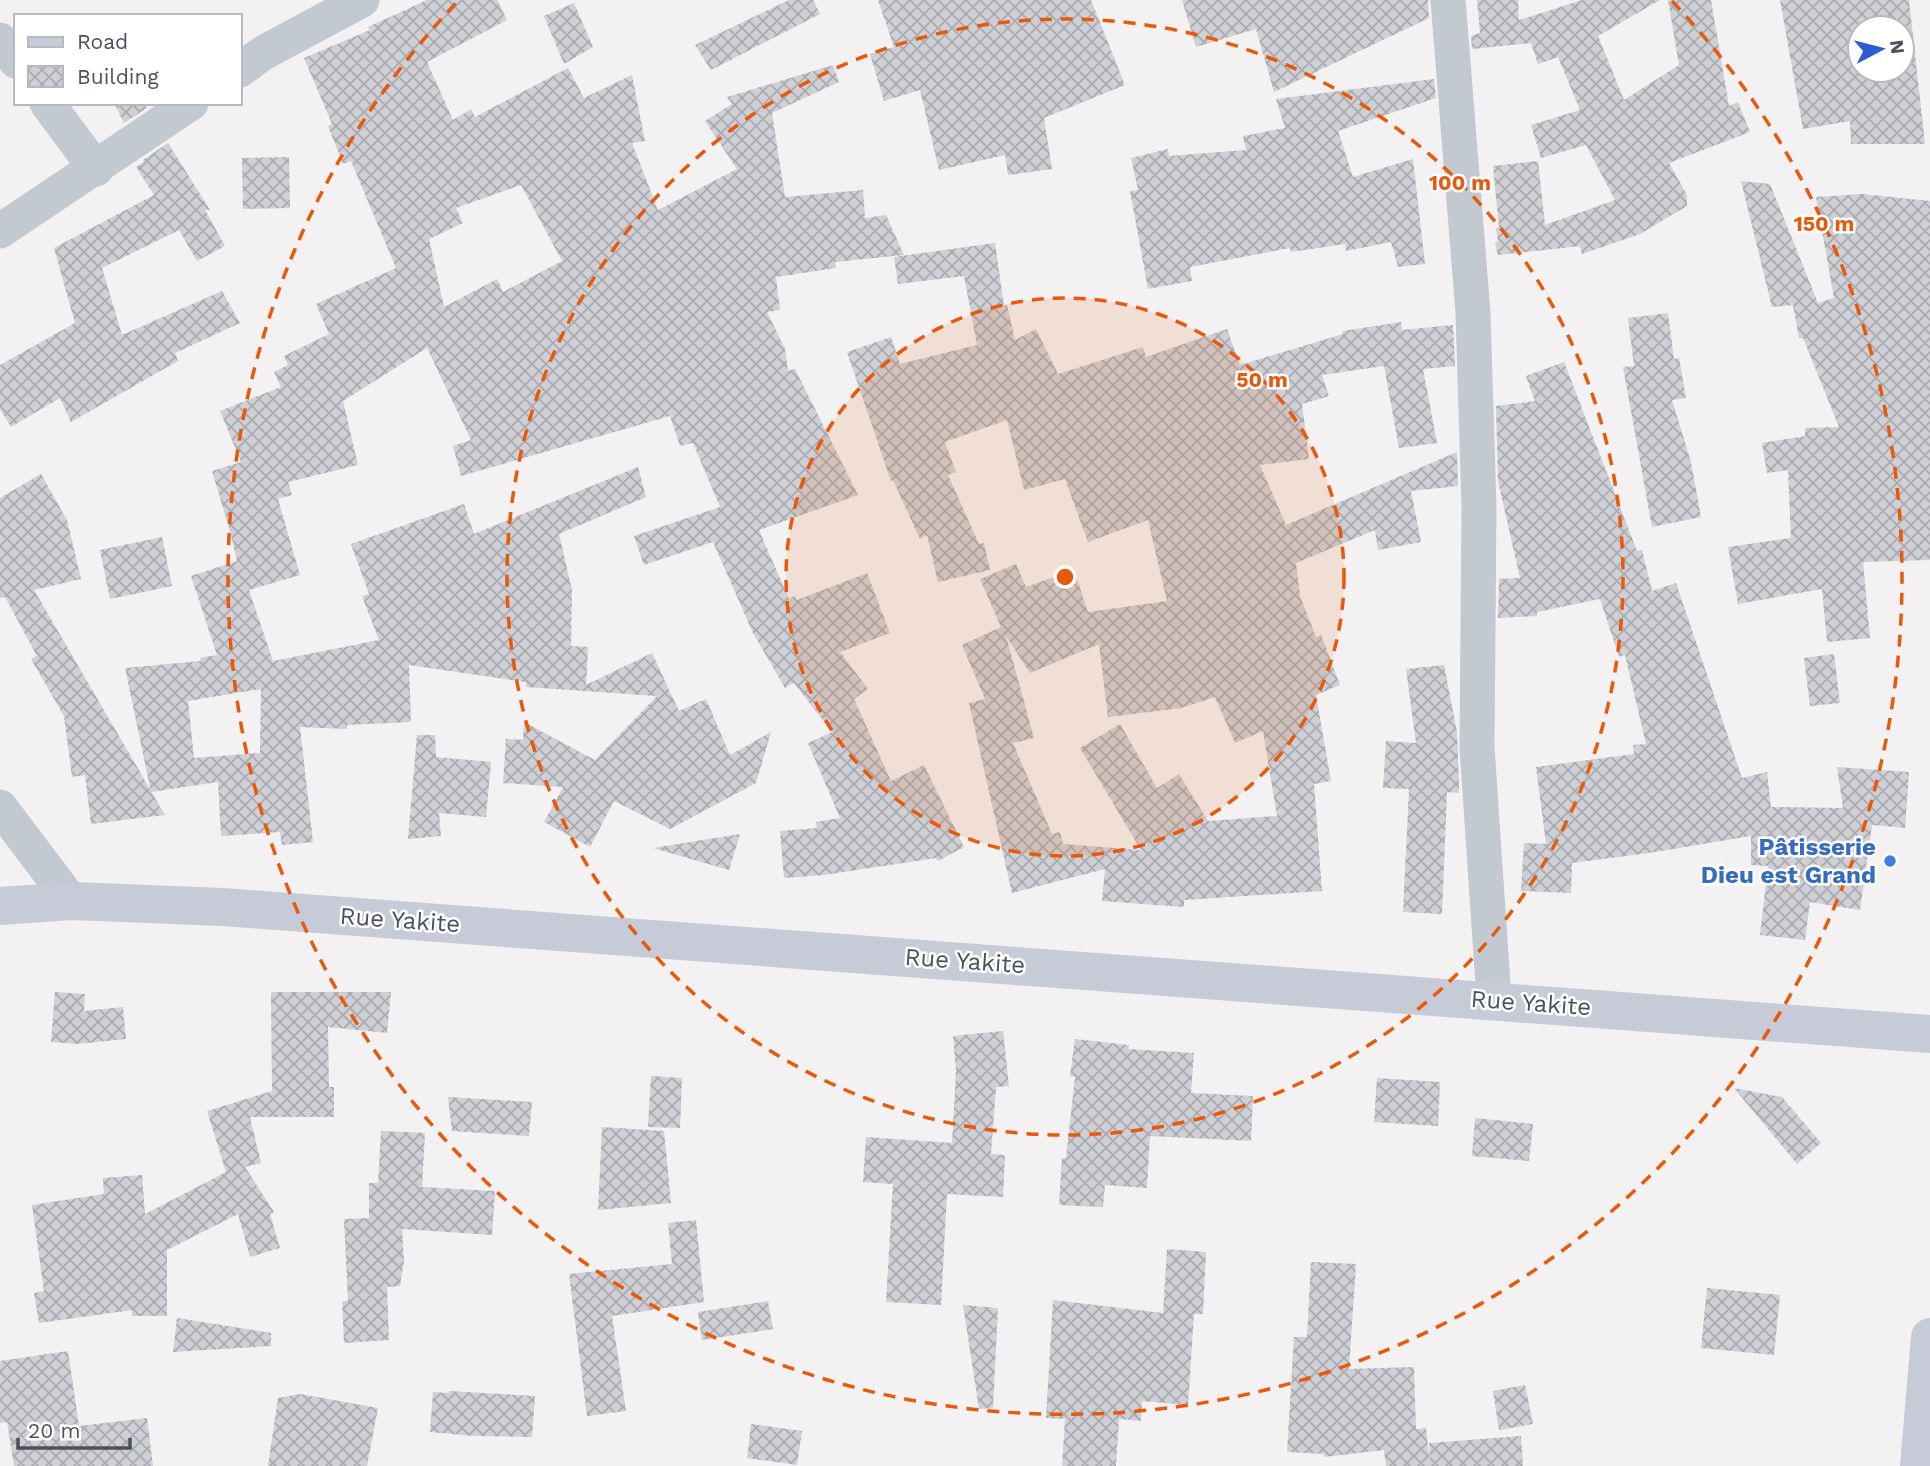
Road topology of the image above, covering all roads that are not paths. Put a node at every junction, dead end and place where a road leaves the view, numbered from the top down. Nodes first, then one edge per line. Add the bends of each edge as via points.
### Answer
1 (362, 0) edge
2 (1448, 0) edge
3 (0, 40) edge
4 (14, 58) edge
5 (242, 69) edge
6 (48, 105) edge
7 (188, 105) edge
8 (96, 169) junction
9 (0, 232) edge
10 (0, 807) edge
11 (71, 901) junction
12 (0, 906) edge
13 (1494, 1000) junction
14 (1930, 1034) edge
15 (1930, 1337) edge
16 (1919, 1466) edge

1 - 5 street
2 - 13 street via 1473,313 1479,507 1477,747
3 - 4 street
6 - 8 street
7 - 8 street
8 - 9 street
10 - 11 street
11 - 12 main road, Rue Yakite
11 - 13 main road, Rue Yakite via 223,907
13 - 14 main road, Rue Yakite
15 - 16 main road

